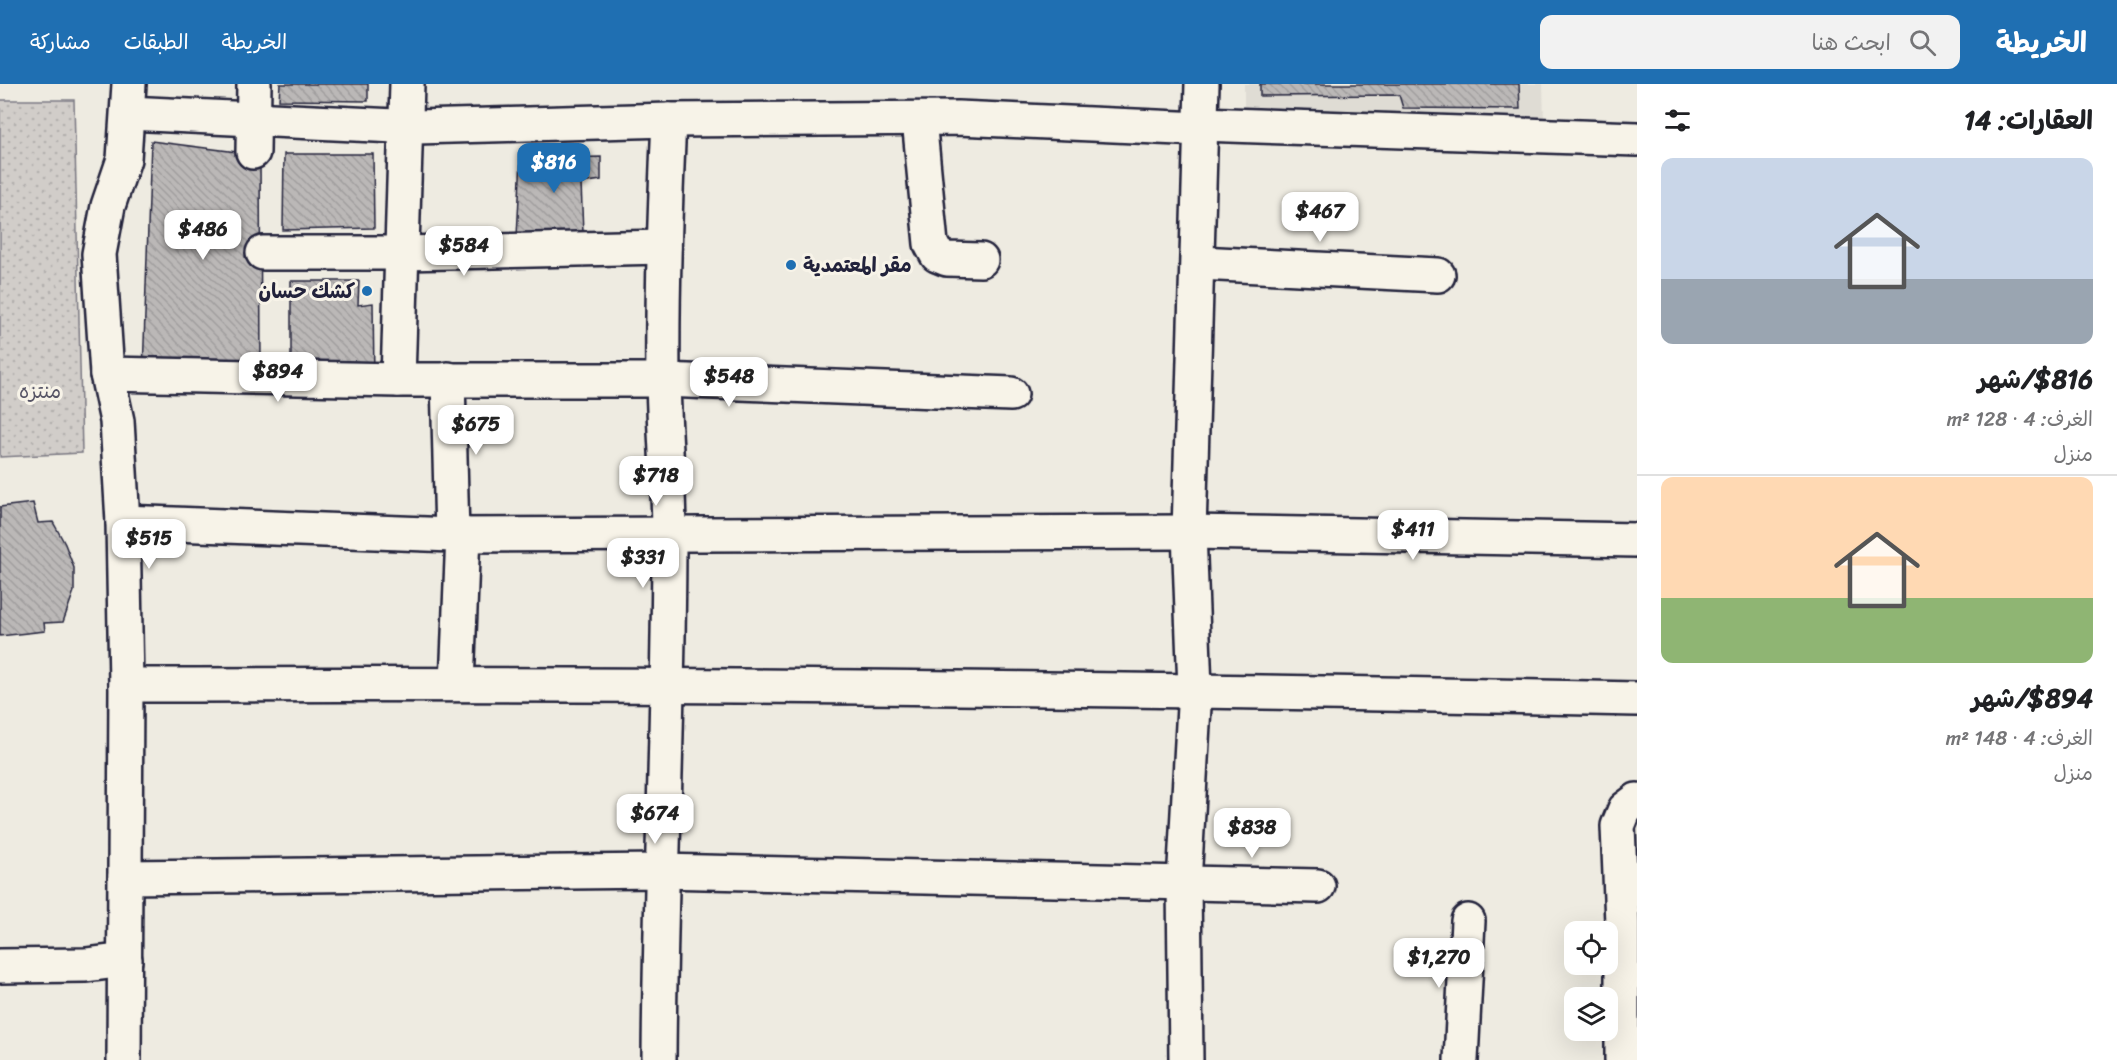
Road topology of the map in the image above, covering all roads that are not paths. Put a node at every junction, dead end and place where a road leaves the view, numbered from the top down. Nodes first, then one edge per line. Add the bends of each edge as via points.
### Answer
1 (254, 84) edge
2 (407, 84) edge
3 (1202, 84) edge
4 (129, 99) edge
5 (920, 118) junction
6 (253, 120) junction
7 (669, 120) junction
8 (404, 126) junction
9 (1201, 127) junction
10 (1637, 140) edge
11 (253, 152) dead end
12 (664, 247) junction
13 (263, 253) dead end
14 (404, 254) junction
15 (981, 260) dead end
16 (1198, 263) junction
17 (1438, 275) dead end
18 (107, 374) junction
19 (448, 379) junction
20 (398, 380) junction
21 (663, 380) junction
22 (1011, 394) dead end
23 (123, 522) junction
24 (669, 532) junction
25 (1189, 532) junction
26 (458, 535) junction
27 (1637, 540) edge
28 (457, 684) junction
29 (668, 684) junction
30 (126, 685) junction
31 (1195, 689) junction
32 (1637, 699) edge
33 (1637, 800) edge
34 (660, 871) junction
35 (125, 877) junction
36 (1185, 883) junction
37 (1318, 886) dead end
38 (1468, 921) dead end
39 (1630, 923) edge
40 (125, 960) junction
41 (0, 966) edge
42 (124, 1060) edge
43 (658, 1060) edge
44 (1186, 1060) edge
45 (1461, 1060) edge
46 (1622, 1060) edge

1 - 6 street
2 - 8 street
3 - 9 street
4 - 6 street
4 - 18 street via 124,159 108,206 99,254
5 - 7 street
5 - 9 street
5 - 15 street via 931,244 937,255 947,259
6 - 8 street
6 - 11 street
7 - 8 street
7 - 12 street
8 - 14 street
9 - 10 street
9 - 16 street
12 - 14 street
12 - 21 street
13 - 14 street
14 - 20 street
16 - 17 street
16 - 25 street
18 - 20 street
18 - 23 street via 117,421
19 - 20 street
19 - 21 street
19 - 26 street
21 - 22 street
21 - 24 street
23 - 26 street
23 - 30 street
24 - 25 street
24 - 26 street
24 - 29 street
25 - 27 street
25 - 31 street
26 - 28 street
28 - 29 street
28 - 30 street
29 - 31 street
29 - 34 street
30 - 35 street
31 - 32 street
31 - 36 street
33 - 39 street via 1625,809 1618,826
34 - 35 street
34 - 36 street
34 - 43 street
35 - 40 street
36 - 37 street
36 - 44 street
38 - 45 street
39 - 46 street
40 - 41 street via 86,965
40 - 42 street

